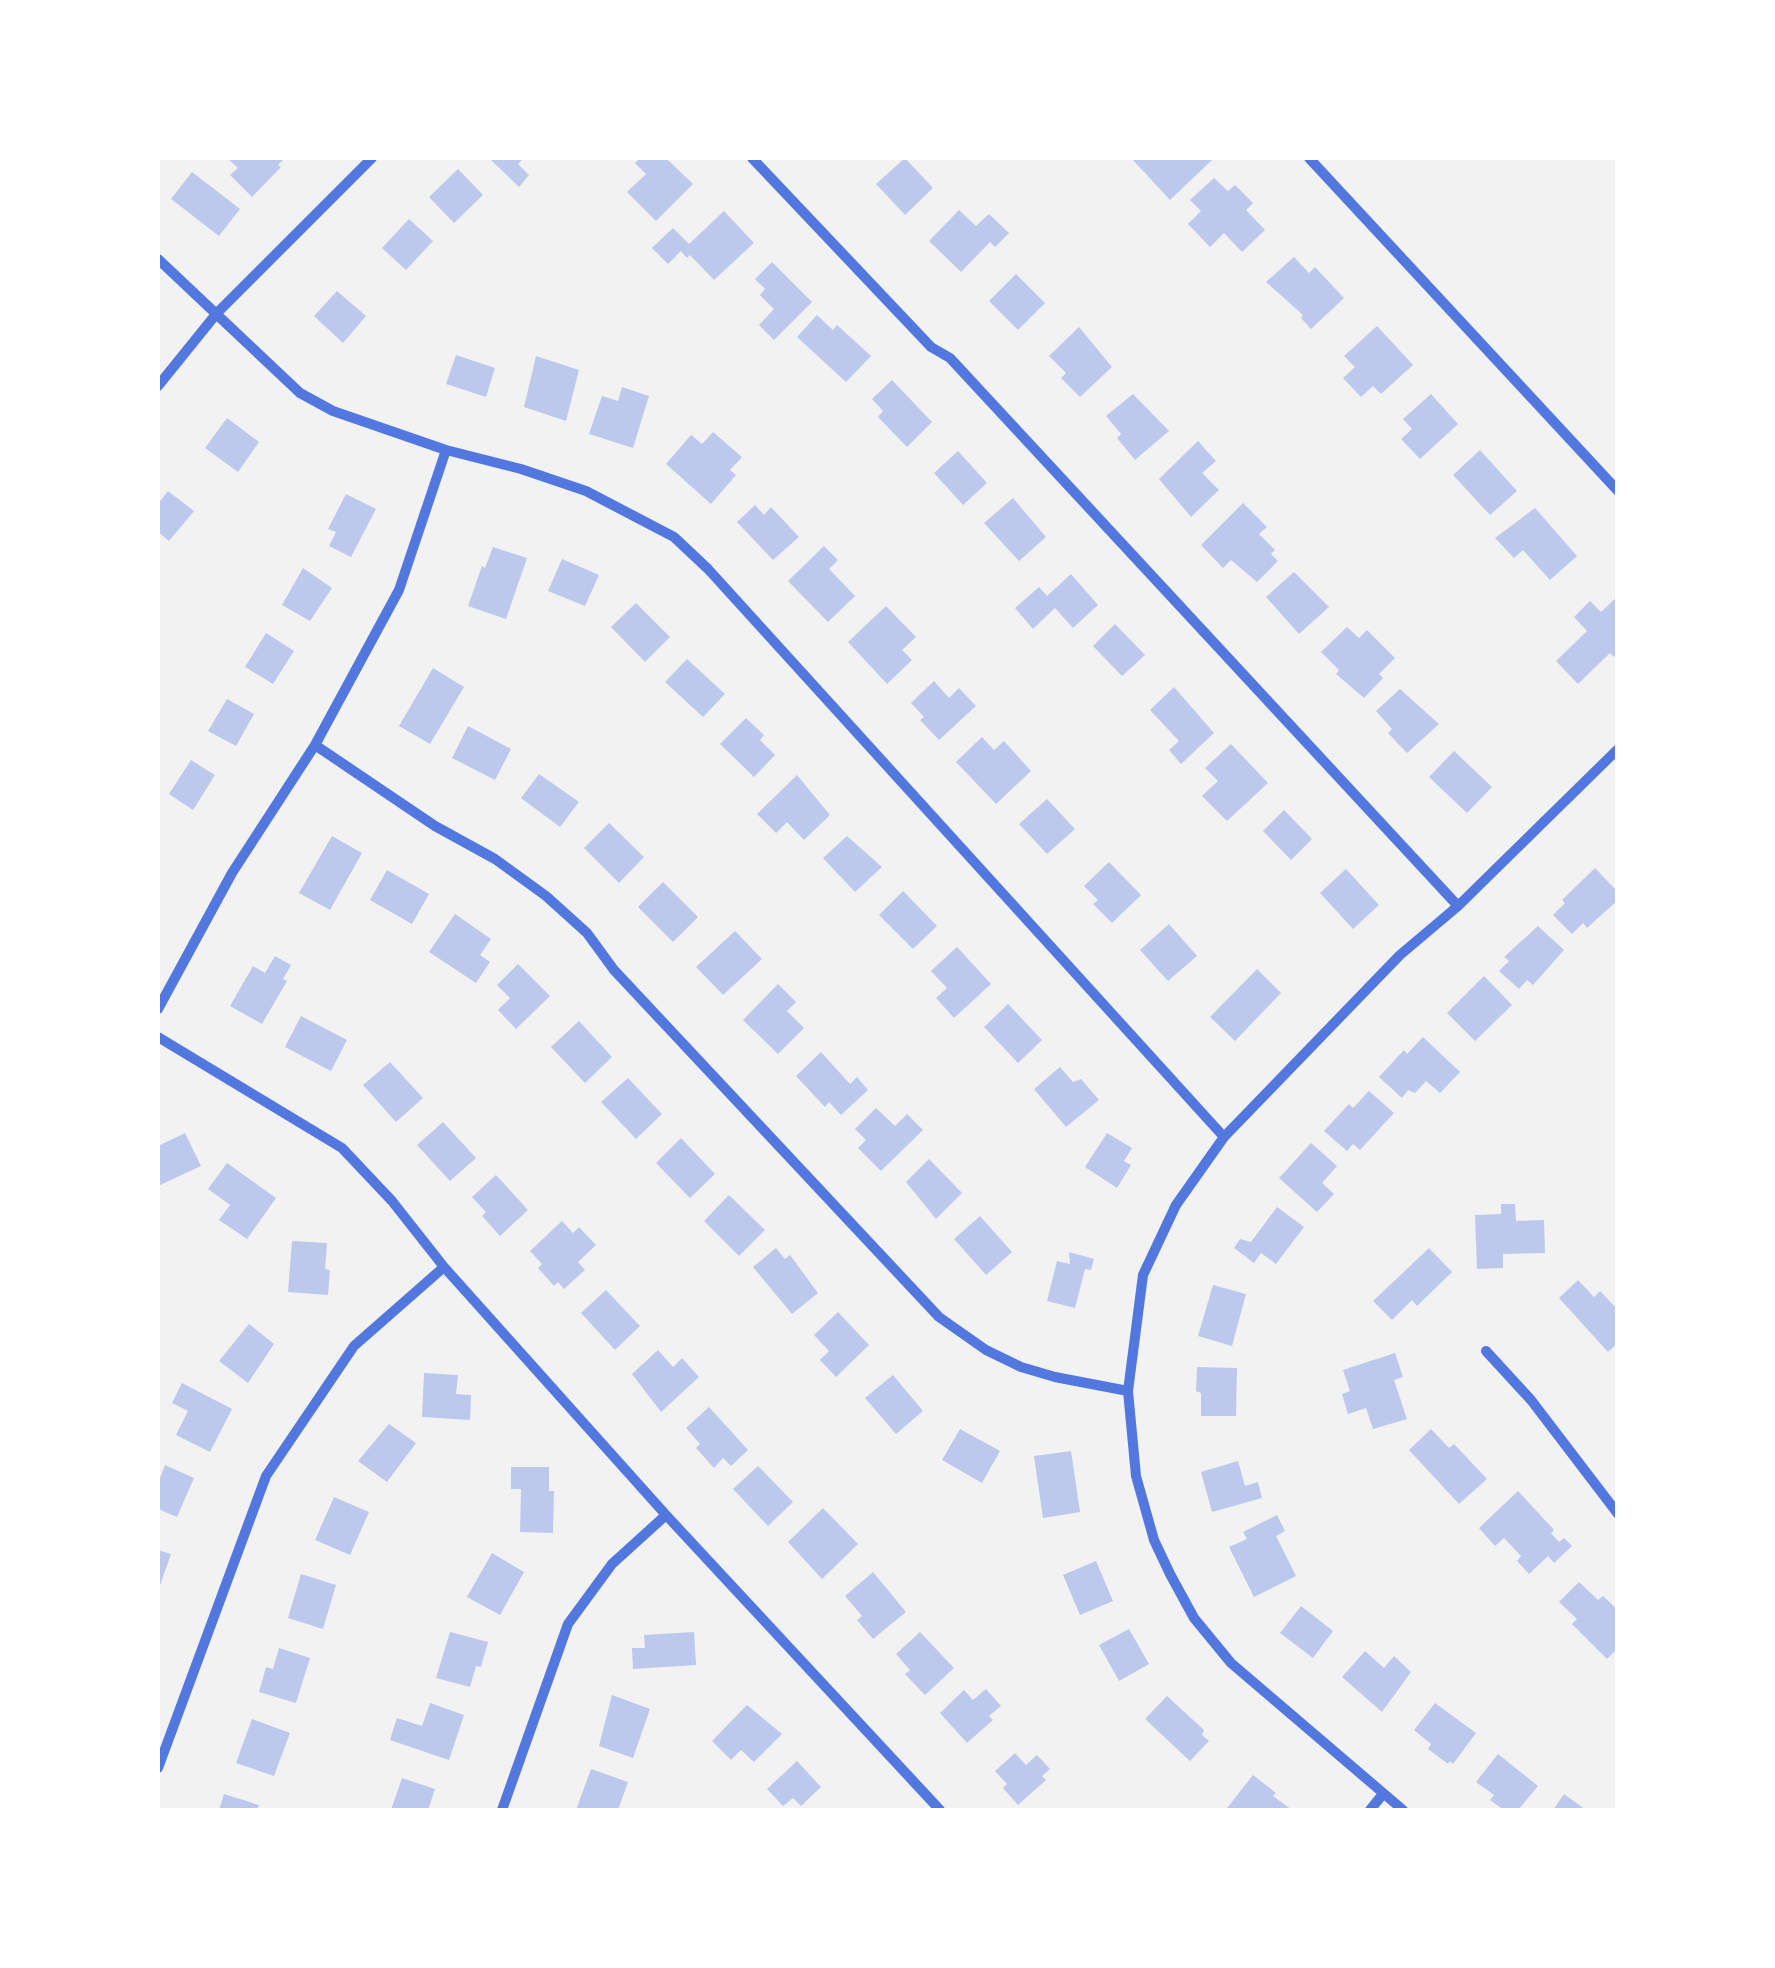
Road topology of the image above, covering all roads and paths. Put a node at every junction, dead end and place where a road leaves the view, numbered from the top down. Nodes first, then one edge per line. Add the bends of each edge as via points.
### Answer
1 (372, 158) edge
2 (752, 158) edge
3 (1308, 158) edge
4 (158, 259) edge
5 (217, 314) junction
6 (158, 386) edge
7 (446, 450) junction
8 (1618, 492) edge
9 (316, 745) junction
10 (1618, 750) edge
11 (1458, 906) junction
12 (158, 1009) edge
13 (158, 1037) edge
14 (1224, 1137) junction
15 (444, 1268) junction
16 (1486, 1351) dead end
17 (1128, 1392) junction
18 (1618, 1514) edge
19 (666, 1515) junction
20 (158, 1768) edge
21 (1383, 1794) junction
22 (502, 1810) edge
23 (940, 1810) edge
24 (1370, 1810) edge
25 (1402, 1810) edge

1 - 5 street
2 - 11 street via 931,347 950,358
3 - 8 street
4 - 5 street
5 - 6 street
5 - 7 street via 300,393 364,424
7 - 9 street via 399,590
7 - 14 street via 586,491 674,537
9 - 12 street via 232,873
9 - 17 street via 546,896 939,1317 1021,1367
10 - 11 street
11 - 14 street via 1400,956
13 - 15 street via 342,1148
14 - 17 street via 1176,1205 1144,1276
15 - 19 street
15 - 20 street via 354,1346 266,1476
16 - 18 street
17 - 21 street via 1136,1476 1152,1536 1194,1618 1231,1663
19 - 22 street via 612,1564 568,1624
19 - 23 street
21 - 24 street
21 - 25 street

